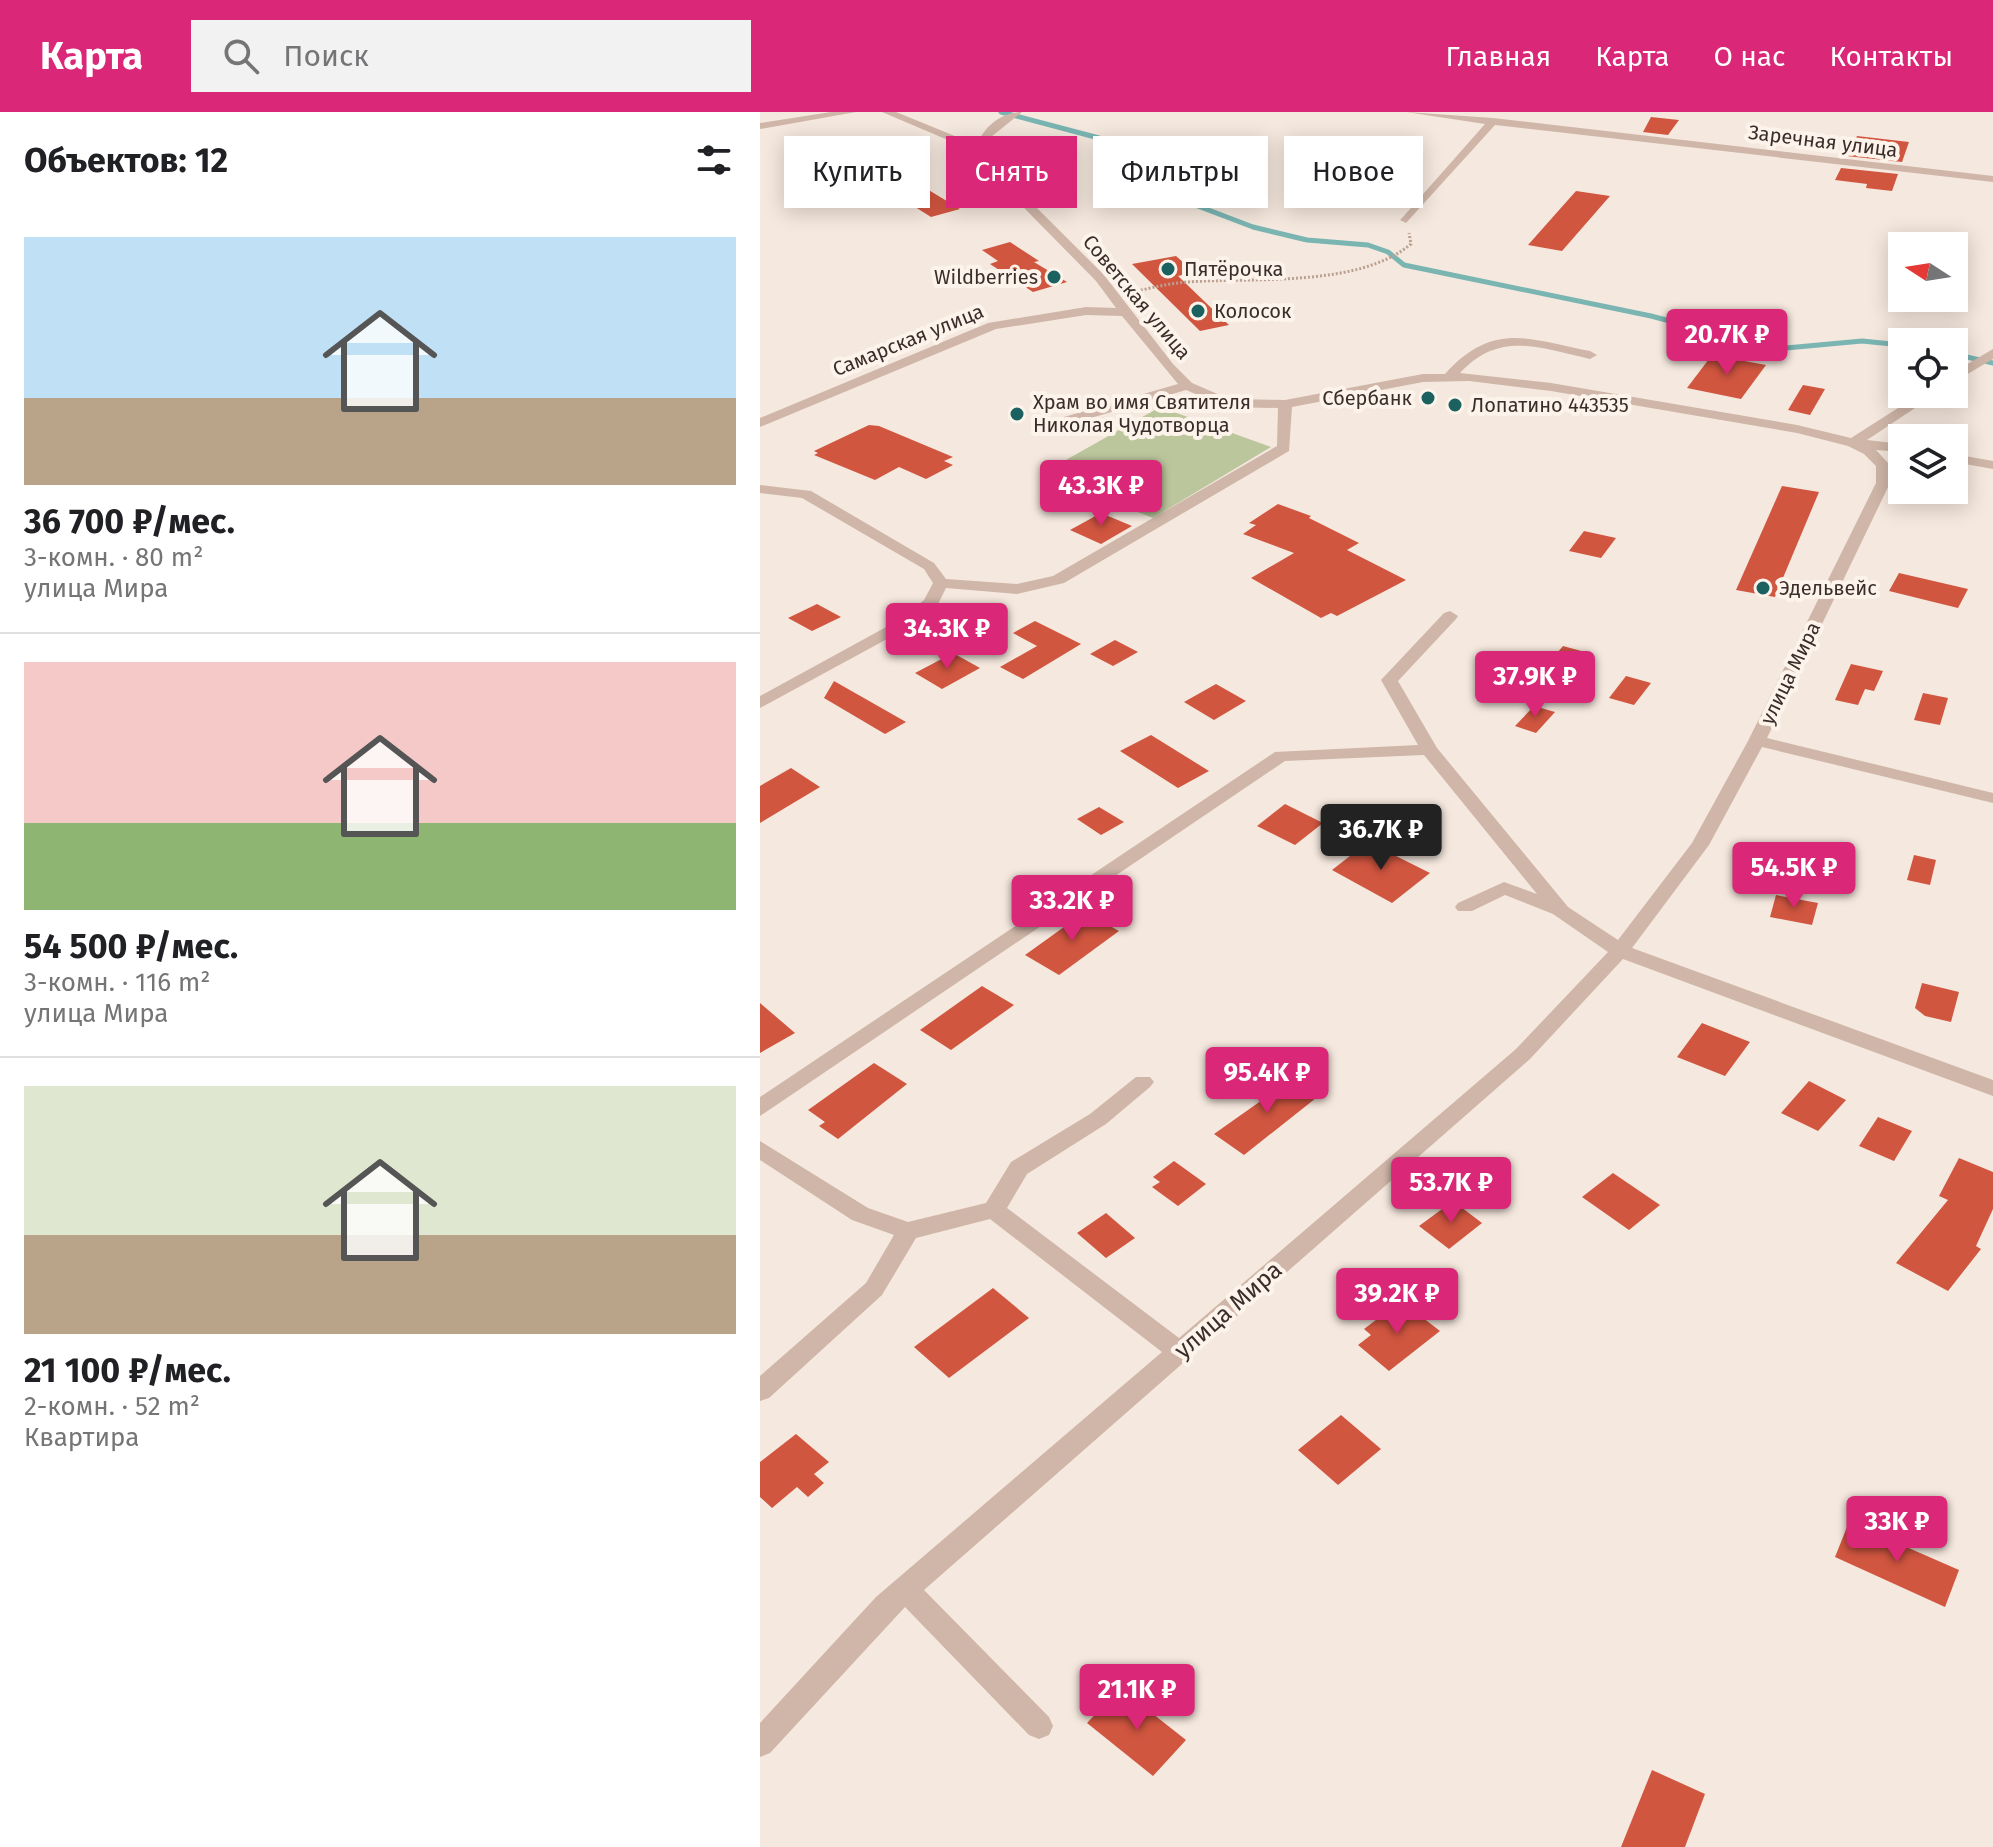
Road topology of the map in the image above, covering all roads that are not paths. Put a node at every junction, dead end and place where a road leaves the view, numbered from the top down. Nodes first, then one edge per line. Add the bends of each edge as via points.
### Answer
1 (851, 112) edge
2 (887, 112) edge
3 (1017, 112) edge
4 (1411, 112) edge
5 (1493, 121) junction
6 (760, 126) edge
7 (946, 136) edge
8 (985, 136) edge
9 (1993, 179) edge
10 (1030, 208) edge
11 (1406, 220) dead end
12 (1124, 312) junction
13 (1993, 353) edge
14 (1590, 355) dead end
15 (1968, 369) edge
16 (1449, 377) junction
17 (1187, 386) junction
18 (1285, 404) junction
19 (1907, 408) edge
20 (1069, 420) dead end
21 (760, 423) edge
22 (1853, 443) junction
23 (1888, 447) edge
24 (1968, 461) edge
25 (1993, 465) edge
26 (760, 489) edge
27 (941, 583) junction
28 (1450, 616) dead end
29 (760, 703) edge
30 (1757, 741) junction
31 (1429, 750) junction
32 (1993, 798) edge
33 (1465, 907) dead end
34 (1561, 911) junction
35 (1620, 951) junction
36 (1143, 1082) dead end
37 (1993, 1088) edge
38 (760, 1108) edge
39 (760, 1149) edge
40 (994, 1210) junction
41 (908, 1231) junction
42 (1180, 1352) junction
43 (760, 1391) edge
44 (905, 1589) junction
45 (1039, 1726) dead end
46 (760, 1743) edge

1 - 6 street
2 - 7 street
3 - 8 street
4 - 5 street, Заречная улица
5 - 9 street, Заречная улица
5 - 11 street
10 - 12 street, Советская улица via 1087,263
12 - 17 street, Советская улица
12 - 21 street, Самарская улица via 1086,311 993,326
13 - 15 street
14 - 16 street via 1503,342 1476,351
16 - 18 street, Советская улица
16 - 22 street, Советская улица via 1551,387
17 - 18 street, Советская улица via 1227,403
17 - 20 street
18 - 27 street via 1284,448 1058,580 1017,589
19 - 22 street
22 - 23 street, Советская улица
22 - 30 street, улица Мира via 1883,465 1883,483
24 - 25 street
26 - 27 street via 806,494 929,566
27 - 29 street via 931,603 905,623
28 - 31 street via 1389,680
30 - 32 street, улица Мира
30 - 35 street, улица Мира via 1700,845
31 - 34 street
31 - 38 street via 1281,756
33 - 34 street via 1504,888
34 - 35 street
35 - 37 street
35 - 42 street, улица Мира via 1523,1054
36 - 40 street via 1098,1119 1019,1168
39 - 41 street via 860,1214
40 - 41 street
40 - 42 street
41 - 43 street via 874,1289
42 - 44 street, улица Мира
44 - 45 street
44 - 46 street, улица Мира

